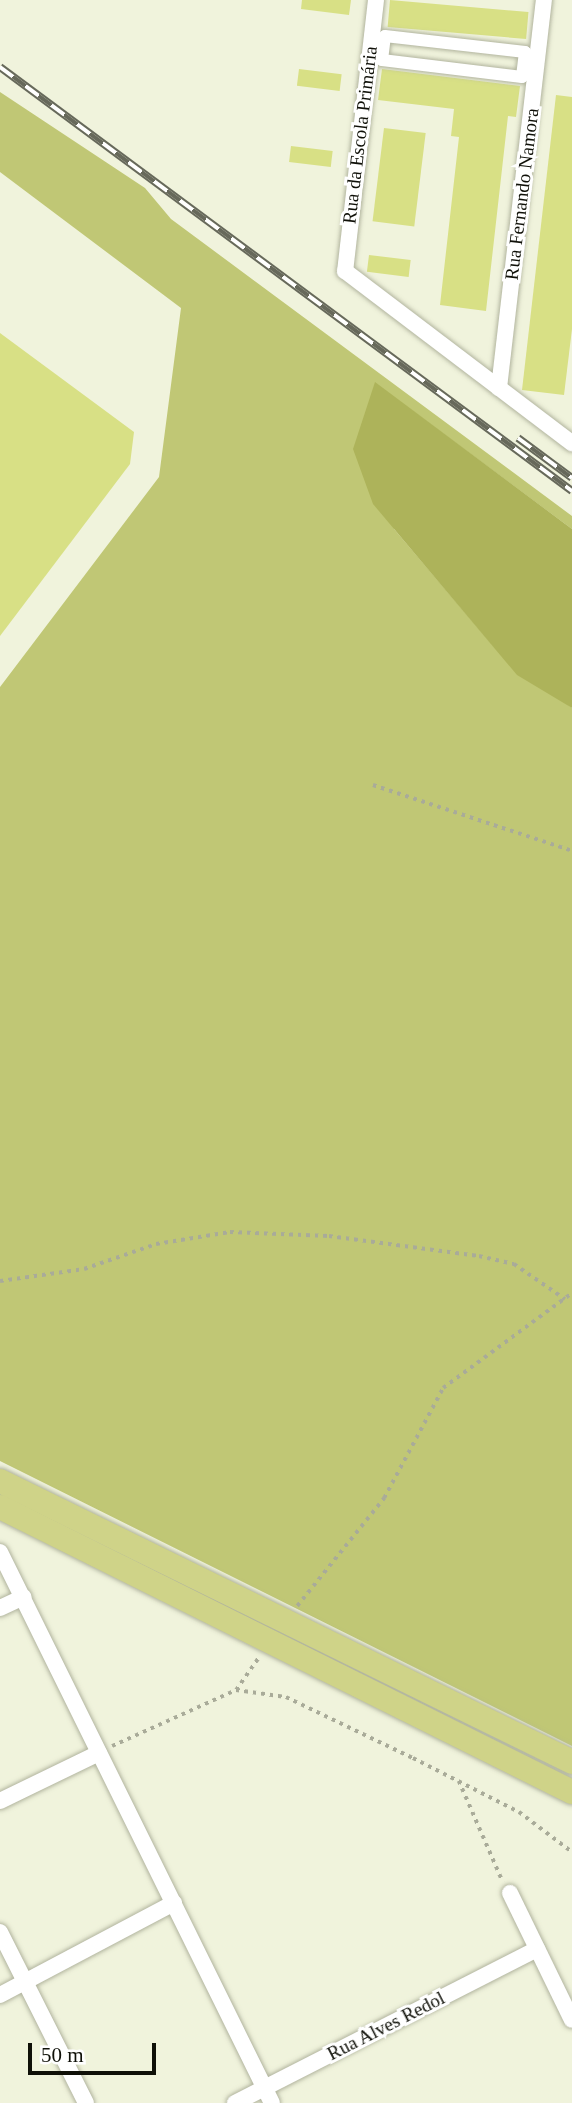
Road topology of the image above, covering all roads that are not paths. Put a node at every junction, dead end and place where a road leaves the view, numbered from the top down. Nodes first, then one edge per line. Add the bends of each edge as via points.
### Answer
1 (376, 0) edge
2 (544, 0) edge
3 (525, 52) joint
4 (499, 388) junction
5 (572, 443) edge
6 (0, 1481) edge
7 (0, 1507) edge
8 (0, 1552) edge
9 (24, 1597) junction
10 (0, 1608) edge
11 (99, 1753) junction
12 (572, 1762) edge
13 (572, 1792) edge
14 (0, 1801) edge
15 (510, 1893) road end
16 (174, 1903) junction
17 (0, 1933) edge
18 (537, 1949) junction
19 (24, 1981) junction
20 (0, 1995) edge
21 (572, 2020) edge
22 (269, 2096) edge
23 (86, 2103) edge
24 (235, 2103) edge

1 - 4 street, Rua da Escola Primária via 345,271
2 - 4 street, Rua Fernando Namora
3 - 3 street via 522,76 382,60 385,36
4 - 5 street
6 - 12 main road
7 - 13 main road
8 - 9 street
9 - 10 street
9 - 11 street
11 - 14 street
11 - 16 street
15 - 18 street
16 - 19 street
16 - 22 street
17 - 19 street
18 - 21 street
18 - 22 street, Rua Alves Redol
19 - 20 street
19 - 23 street
22 - 24 street, Rua Alves Redol

